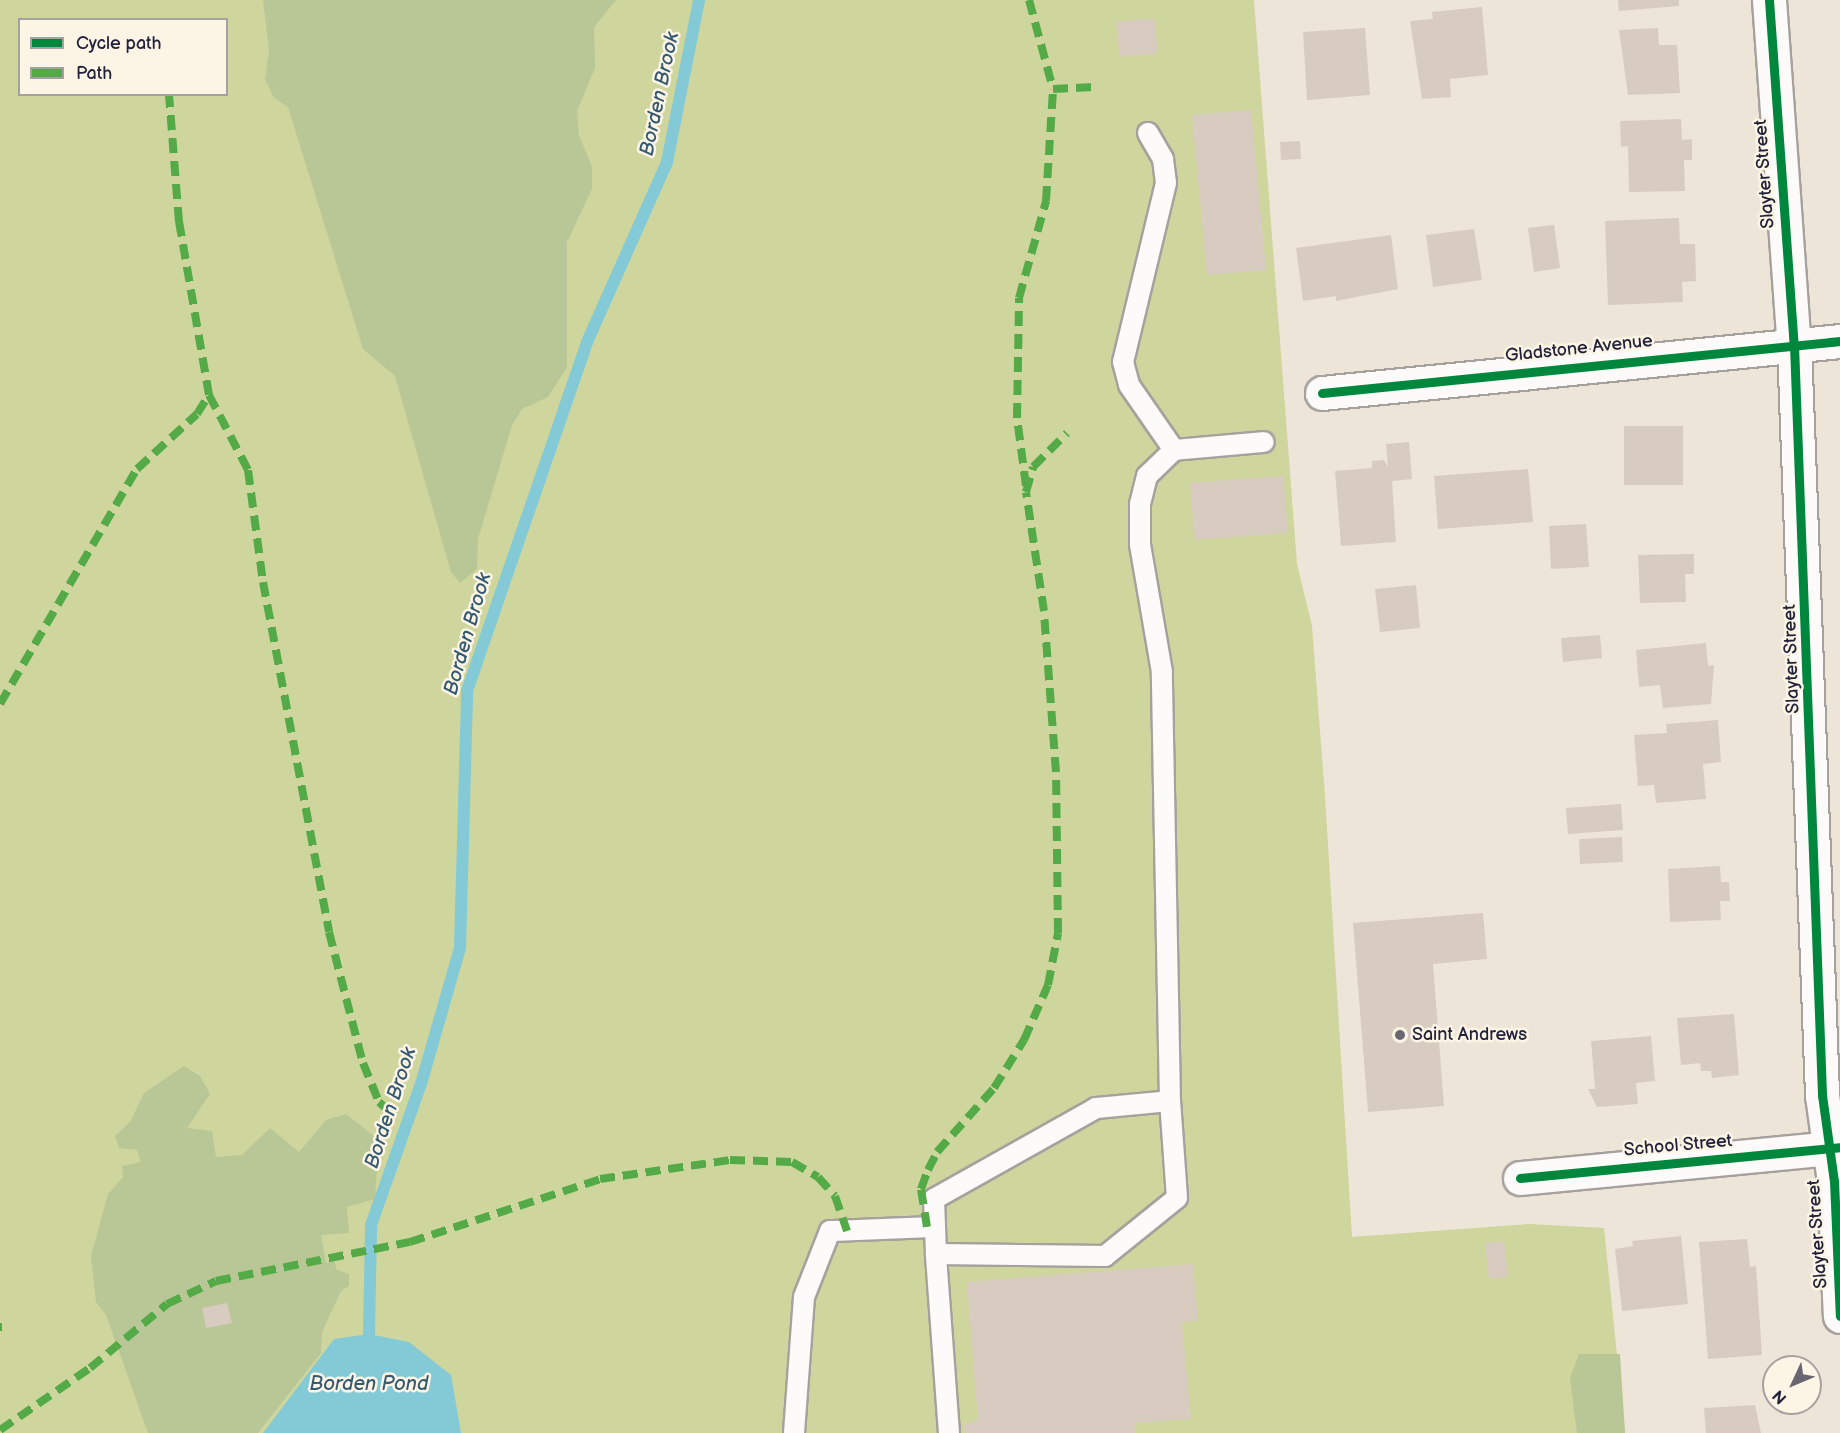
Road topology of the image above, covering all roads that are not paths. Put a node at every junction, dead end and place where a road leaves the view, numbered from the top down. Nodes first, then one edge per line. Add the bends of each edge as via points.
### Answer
1 (1769, 0) edge
2 (1148, 133) dead end
3 (1840, 341) edge
4 (1794, 345) junction
5 (1322, 393) dead end
6 (1264, 442) dead end
7 (1174, 450) junction
8 (1170, 1101) junction
9 (1833, 1148) edge
10 (1520, 1178) dead end
11 (935, 1227) junction
12 (936, 1254) junction
13 (1840, 1316) edge
14 (794, 1433) edge
15 (949, 1433) edge

1 - 4 street, Slayter Street
2 - 7 lane via 1162,159 1166,183 1123,362 1129,385
3 - 4 street, Gladstone Avenue
4 - 5 street, Gladstone Avenue
4 - 9 street, Slayter Street
6 - 7 lane
7 - 8 lane via 1147,476 1140,514 1140,544 1162,672
8 - 11 lane via 1096,1108 1037,1139 934,1199
8 - 12 lane via 1177,1198 1105,1256
9 - 10 street, School Street
9 - 13 street, Slayter Street
11 - 12 lane
11 - 14 lane via 830,1231 804,1297
12 - 15 lane

